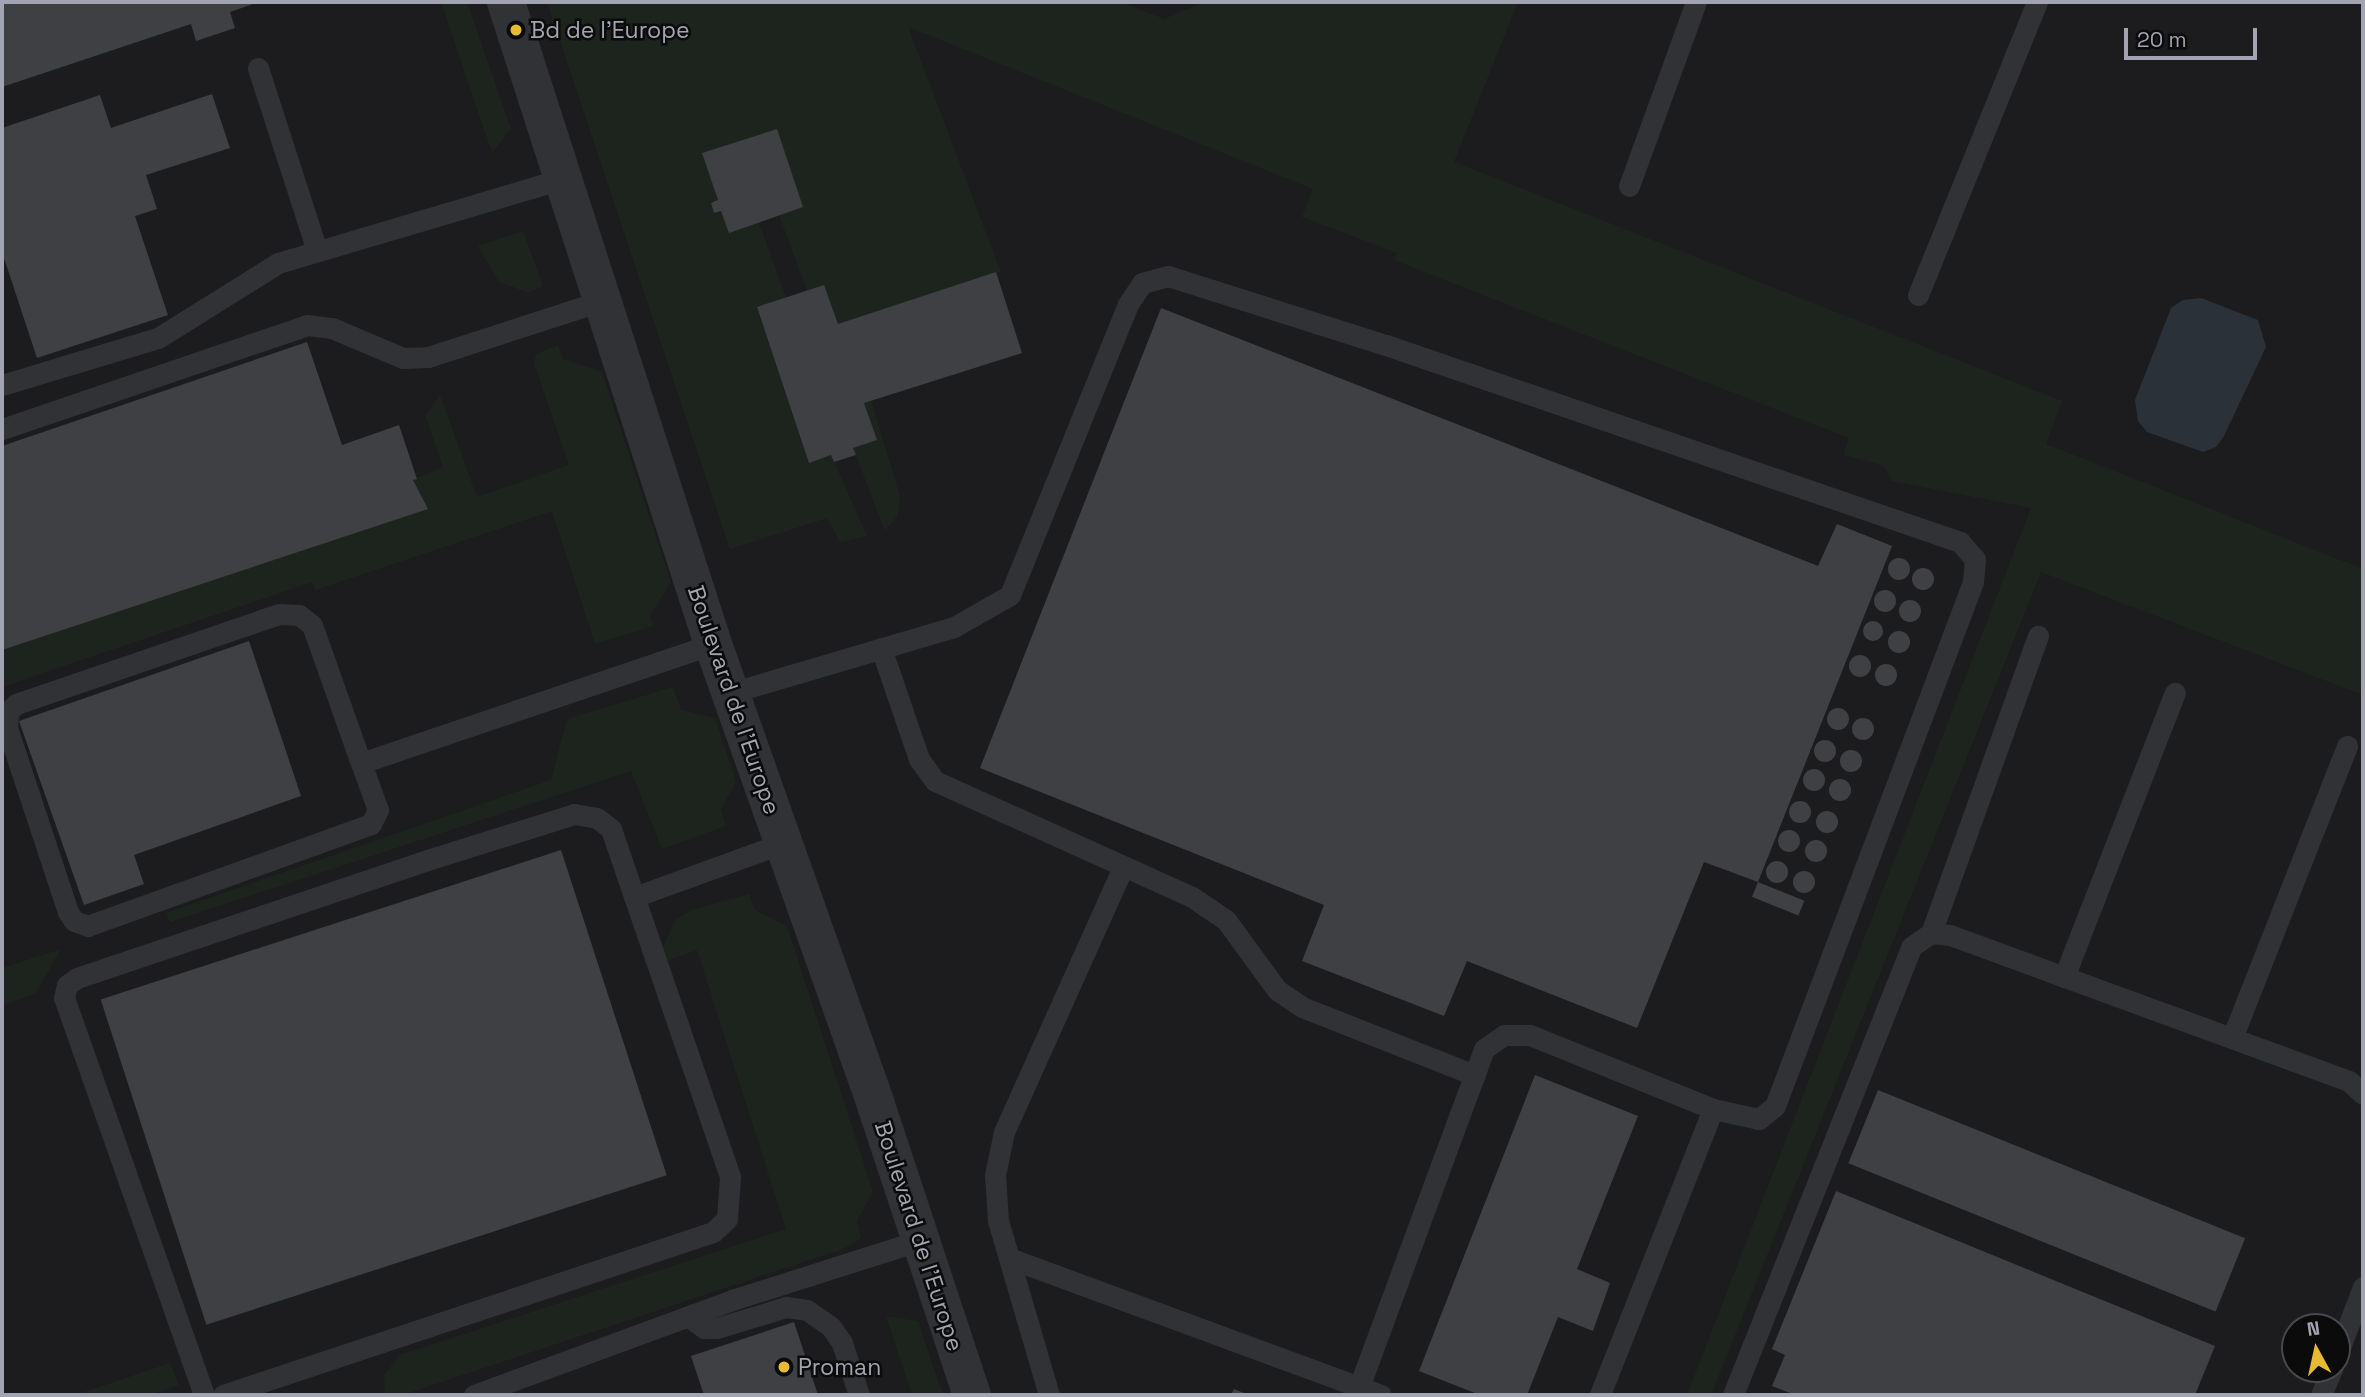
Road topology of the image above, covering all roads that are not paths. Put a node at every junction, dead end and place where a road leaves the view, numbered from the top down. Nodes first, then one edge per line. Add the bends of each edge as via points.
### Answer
1 (506, 2) edge
2 (1696, 2) edge
3 (2037, 2) edge
4 (258, 68) dead end
5 (565, 178) junction
6 (1629, 186) dead end
7 (317, 251) junction
8 (1918, 295) dead end
9 (605, 300) junction
10 (2, 385) edge
11 (2, 429) edge
12 (2038, 636) dead end
13 (712, 644) junction
14 (881, 648) junction
15 (730, 693) junction
16 (2175, 693) dead end
17 (2347, 746) dead end
18 (361, 763) junction
19 (783, 843) junction
20 (1123, 867) junction
21 (634, 897) junction
22 (1931, 933) junction
23 (2064, 977) junction
24 (2232, 1038) junction
25 (1475, 1075) junction
26 (2363, 1094) edge
27 (1713, 1109) junction
28 (921, 1240) junction
29 (1009, 1258) junction
30 (2363, 1287) edge
31 (689, 1317) junction
32 (2351, 1318) edge
33 (1359, 1387) junction
34 (204, 1395) edge
35 (223, 1395) edge
36 (474, 1395) edge
37 (859, 1395) edge
38 (972, 1395) edge
39 (1049, 1395) edge
40 (1381, 1395) edge
41 (1601, 1395) edge
42 (1733, 1395) edge

1 - 5 street, Boulevard de l'Europe
2 - 6 lane
3 - 8 lane
4 - 7 lane
5 - 7 lane
5 - 9 street, Boulevard de l'Europe
7 - 10 lane via 278,263 159,338
9 - 11 lane via 428,358 402,358 332,327 307,325
9 - 13 street, Boulevard de l'Europe
12 - 22 lane
13 - 15 street, Boulevard de l'Europe
13 - 18 lane
14 - 15 lane
14 - 20 lane via 919,759 935,781
14 - 27 lane via 954,627 1010,595 1128,304 1142,283 1168,276 1386,345 1960,542 1975,559 1973,582 1775,1106 1759,1119
15 - 19 street, Boulevard de l'Europe
16 - 23 lane
17 - 24 lane
18 - 18 lane via 312,625 299,615 279,614 16,704 8,712 7,728 68,912 74,921 88,926 371,824 378,810
19 - 21 lane
19 - 28 street, Boulevard de l'Europe
20 - 25 lane via 1192,897 1226,920 1277,990 1302,1007
20 - 29 lane via 1004,1132 995,1175 998,1221
21 - 34 lane via 611,828 597,818 574,814 90,973 67,985 64,998
21 - 35 lane via 730,1177 727,1219 713,1232
22 - 23 lane via 1950,935
22 - 42 lane via 1911,947
23 - 24 lane
24 - 26 lane via 2349,1081
25 - 27 lane via 1484,1049 1504,1035 1530,1035
25 - 33 lane
27 - 41 lane
28 - 31 lane
28 - 38 street, Boulevard de l'Europe
29 - 33 lane
29 - 39 lane
30 - 32 lane
31 - 36 lane
31 - 37 lane via 704,1328 717,1328 786,1307 807,1310 831,1327 842,1343
33 - 40 lane

